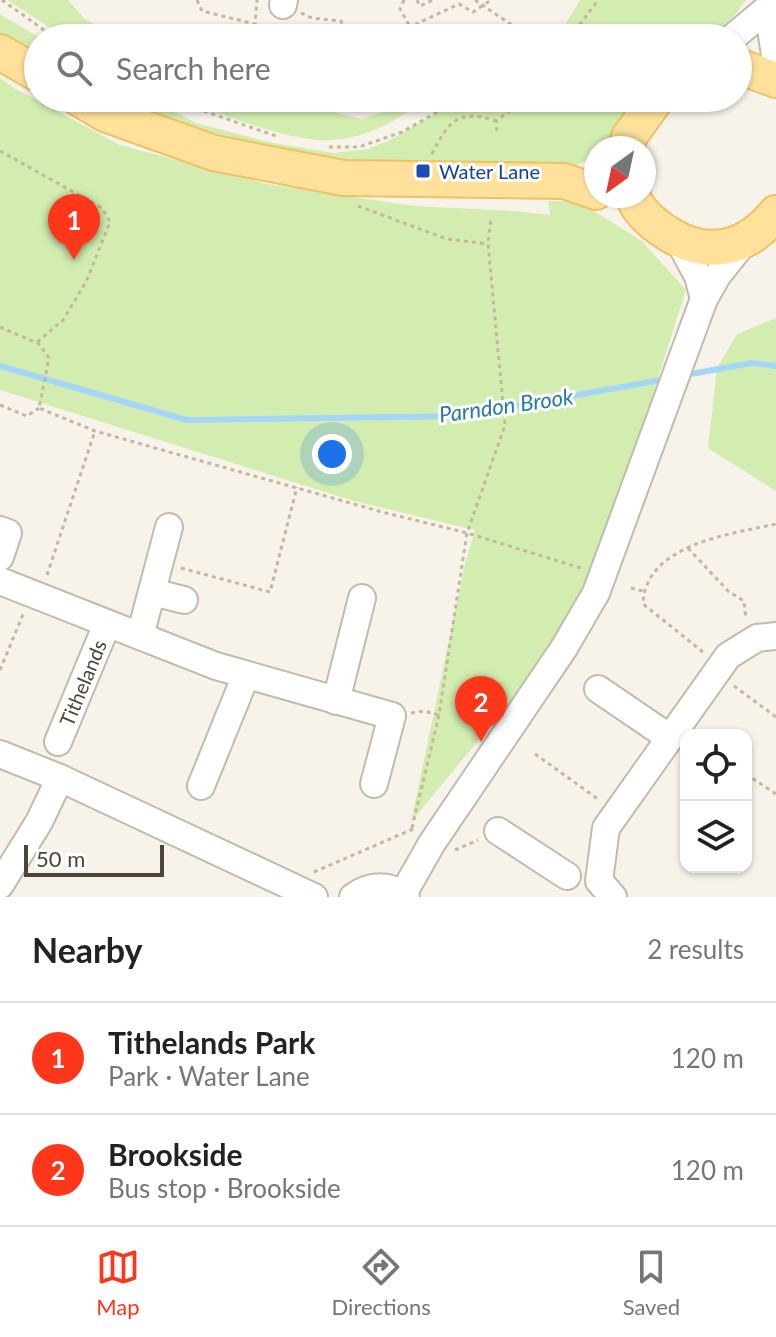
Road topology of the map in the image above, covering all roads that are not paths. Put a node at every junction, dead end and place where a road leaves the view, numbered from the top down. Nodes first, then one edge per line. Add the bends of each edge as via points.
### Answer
1 (770, 4) edge
2 (748, 24) edge
3 (0, 52) edge
4 (776, 62) edge
5 (24, 66) edge
6 (752, 71) edge
7 (776, 80) edge
8 (102, 112) edge
9 (647, 112) edge
10 (630, 136) edge
11 (580, 186) edge
12 (637, 208) edge
13 (776, 213) edge
14 (679, 241) junction
15 (744, 242) junction
16 (704, 299) junction
17 (169, 527) dead end
18 (0, 530) edge
19 (0, 557) edge
20 (0, 581) edge
21 (152, 592) junction
22 (362, 598) dead end
23 (184, 600) dead end
24 (107, 624) junction
25 (140, 636) junction
26 (776, 636) edge
27 (246, 675) junction
28 (598, 689) dead end
29 (336, 701) junction
30 (670, 738) junction
31 (58, 742) dead end
32 (0, 754) edge
33 (60, 778) junction
34 (374, 784) dead end
35 (201, 786) dead end
36 (498, 831) road end
37 (600, 873) junction
38 (0, 885) edge
39 (560, 887) edge
40 (405, 895) edge
41 (314, 897) edge
42 (353, 897) edge
43 (613, 897) edge

1 - 2 street
1 - 4 street
3 - 5 main road
6 - 7 main road
8 - 11 main road via 214,153 343,178
9 - 10 main road
12 - 14 main road
13 - 15 main road
14 - 15 main road via 708,249
14 - 16 street
15 - 16 street
16 - 40 street via 596,593 564,648 422,836
17 - 21 street, Tithelands
18 - 19 street via 8,533
20 - 24 street, Tithelands
21 - 23 street
21 - 25 street, Tithelands
22 - 29 street
24 - 25 street, Tithelands
24 - 31 street, Tithelands
25 - 27 street, Tithelands
26 - 30 street via 757,638 728,656
27 - 29 street, Tithelands
27 - 35 street
28 - 30 street
29 - 34 street, Tithelands via 392,716
30 - 37 street via 606,828
32 - 33 street
33 - 38 street
33 - 41 street
36 - 39 street
37 - 39 street
37 - 43 street via 599,881
40 - 42 street via 380,886

